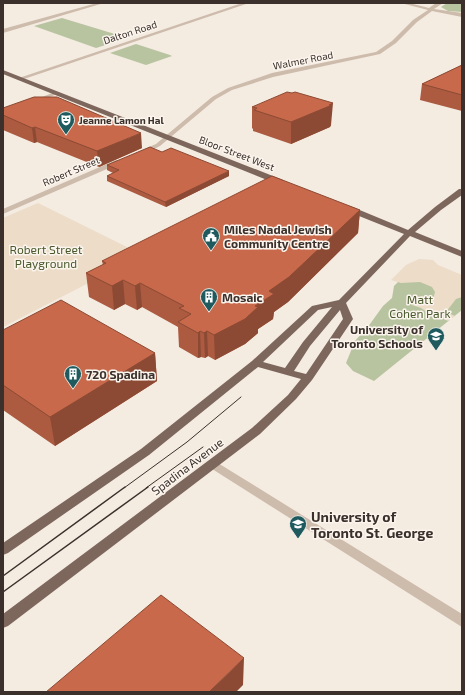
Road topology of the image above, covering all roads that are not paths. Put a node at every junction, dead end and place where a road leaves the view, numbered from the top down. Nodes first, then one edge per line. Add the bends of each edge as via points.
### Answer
1 (102, 3) edge
2 (247, 3) edge
3 (403, 3) edge
4 (441, 3) edge
5 (429, 9) junction
6 (462, 15) edge
7 (3, 31) edge
8 (3, 72) edge
9 (19, 79) junction
10 (56, 93) junction
11 (28, 104) edge
12 (167, 138) junction
13 (286, 184) edge
14 (462, 191) edge
15 (340, 205) edge
16 (3, 212) edge
17 (408, 232) junction
18 (462, 254) edge
19 (341, 302) junction
20 (256, 363) junction
21 (288, 372) junction
22 (308, 378) junction
23 (213, 464) junction
24 (3, 550) edge
25 (462, 621) edge
26 (3, 622) edge

1 - 7 street
2 - 9 street, Dalton Road
3 - 5 street
4 - 5 street, Walmer Road
5 - 6 street
5 - 12 street, Walmer Road via 429,12 414,20 394,42 378,53 287,71 246,83 214,98
8 - 9 main road, Bloor Street West
9 - 10 main road, Bloor Street West
10 - 11 street
10 - 12 main road, Bloor Street West
12 - 13 main road, Bloor Street West
12 - 16 street, Robert Street via 158,145
14 - 17 main road via 437,207
15 - 17 main road
17 - 18 main road
17 - 19 main road
19 - 20 main road via 316,308
19 - 21 main road via 300,352
19 - 22 main road, Spadina Avenue via 348,319
20 - 21 main road
20 - 24 main road via 145,452
21 - 22 main road
22 - 23 main road, Spadina Avenue via 256,431
23 - 25 street
23 - 26 main road, Spadina Avenue

